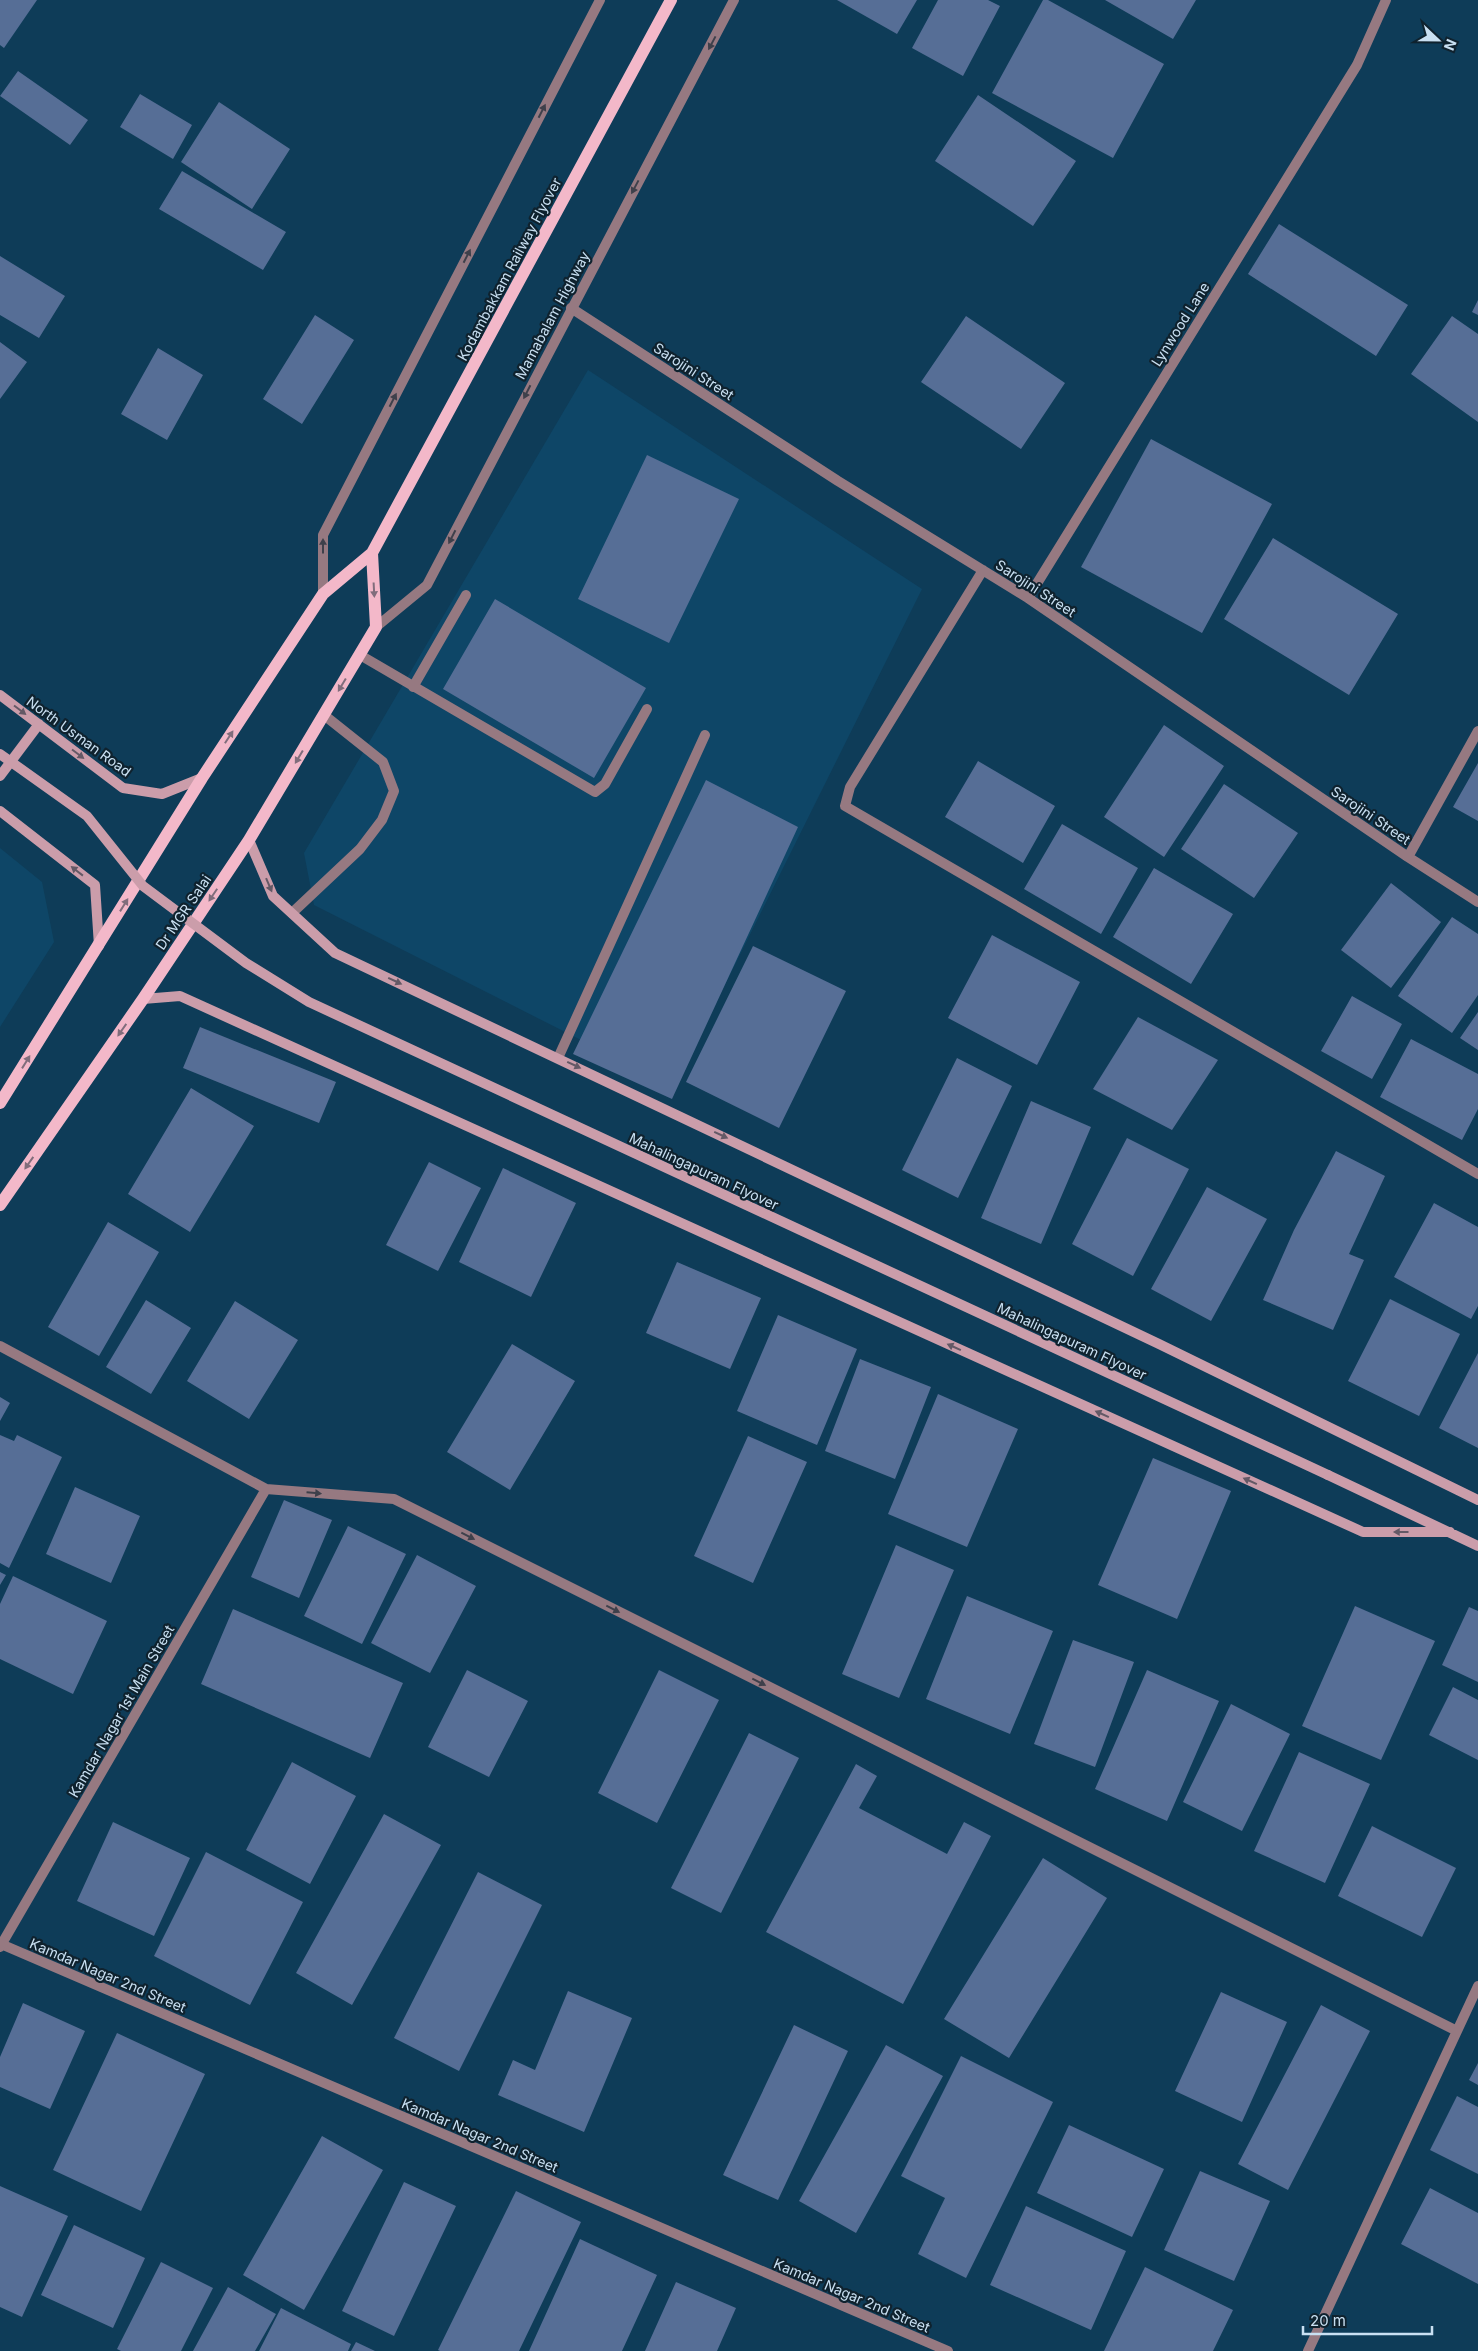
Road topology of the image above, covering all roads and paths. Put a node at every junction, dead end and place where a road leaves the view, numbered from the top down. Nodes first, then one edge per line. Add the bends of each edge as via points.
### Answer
1 (600, 0) edge
2 (671, 0) edge
3 (734, 0) edge
4 (1386, 0) edge
5 (571, 308) junction
6 (372, 553) junction
7 (984, 570) junction
8 (323, 594) junction
9 (466, 594) dead end
10 (1028, 598) junction
11 (376, 627) junction
12 (360, 655) junction
13 (413, 688) junction
14 (0, 695) edge
15 (647, 709) dead end
16 (324, 715) junction
17 (39, 724) junction
18 (1478, 731) edge
19 (705, 736) dead end
20 (0, 754) edge
21 (0, 776) edge
22 (202, 778) junction
23 (0, 811) edge
24 (250, 840) junction
25 (1408, 857) junction
26 (1478, 902) edge
27 (292, 913) junction
28 (98, 946) junction
29 (143, 999) junction
30 (558, 1058) junction
31 (0, 1103) edge
32 (1478, 1174) edge
33 (0, 1205) edge
34 (0, 1346) edge
35 (266, 1489) junction
36 (1478, 1500) edge
37 (1450, 1532) junction
38 (1478, 1546) edge
39 (1, 1946) edge
40 (1478, 1986) edge
41 (1457, 2031) junction
42 (948, 2351) edge
43 (1308, 2351) edge

8 -> 1 street via 323,534
2 - 6 main road, Kodambakkam Railway Flyover
3 -> 5 street, Mamabalam Highway
4 - 10 street, Lynwood Lane via 1356,65
5 - 7 street, Sarojini Street via 838,481
5 -> 11 street, Mamabalam Highway via 427,585
6 - 8 main road, Kodambakkam Railway Flyover
6 -> 11 main road
7 - 10 street, Sarojini Street
7 - 32 street via 850,786 846,806
22 -> 8 main road
9 - 13 street
10 - 25 street, Sarojini Street
11 - 12 main road, Dr MGR Salai
12 - 13 street
12 -> 16 main road, Dr MGR Salai
13 - 15 street via 595,792 605,784
14 -> 17 main road, North Usman Road
16 -> 24 main road, Dr MGR Salai
16 - 27 street via 383,762 394,791 382,820 360,849
17 - 21 main road
17 -> 22 main road, North Usman Road via 123,788 162,794
18 - 25 street
19 - 30 street
20 - 37 main road, Mahalingapuram Flyover, bridge via 87,816 144,886 246,963 309,1002
28 -> 22 main road
28 -> 23 main road via 95,885
24 -> 27 main road via 274,896
24 -> 29 main road, Dr MGR Salai
25 - 26 street, Sarojini Street
27 -> 30 main road via 335,953
31 -> 28 main road
29 -> 33 main road, Dr MGR Salai
37 -> 29 main road via 1363,1532 180,996
30 -> 36 main road
34 - 35 street
35 - 39 street, Kamdar Nagar 1st Main Street
35 -> 41 street via 394,1499
37 - 38 main road, Mahalingapuram Flyover
39 - 42 street, Kamdar Nagar 2nd Street
40 - 41 street
41 - 43 street

